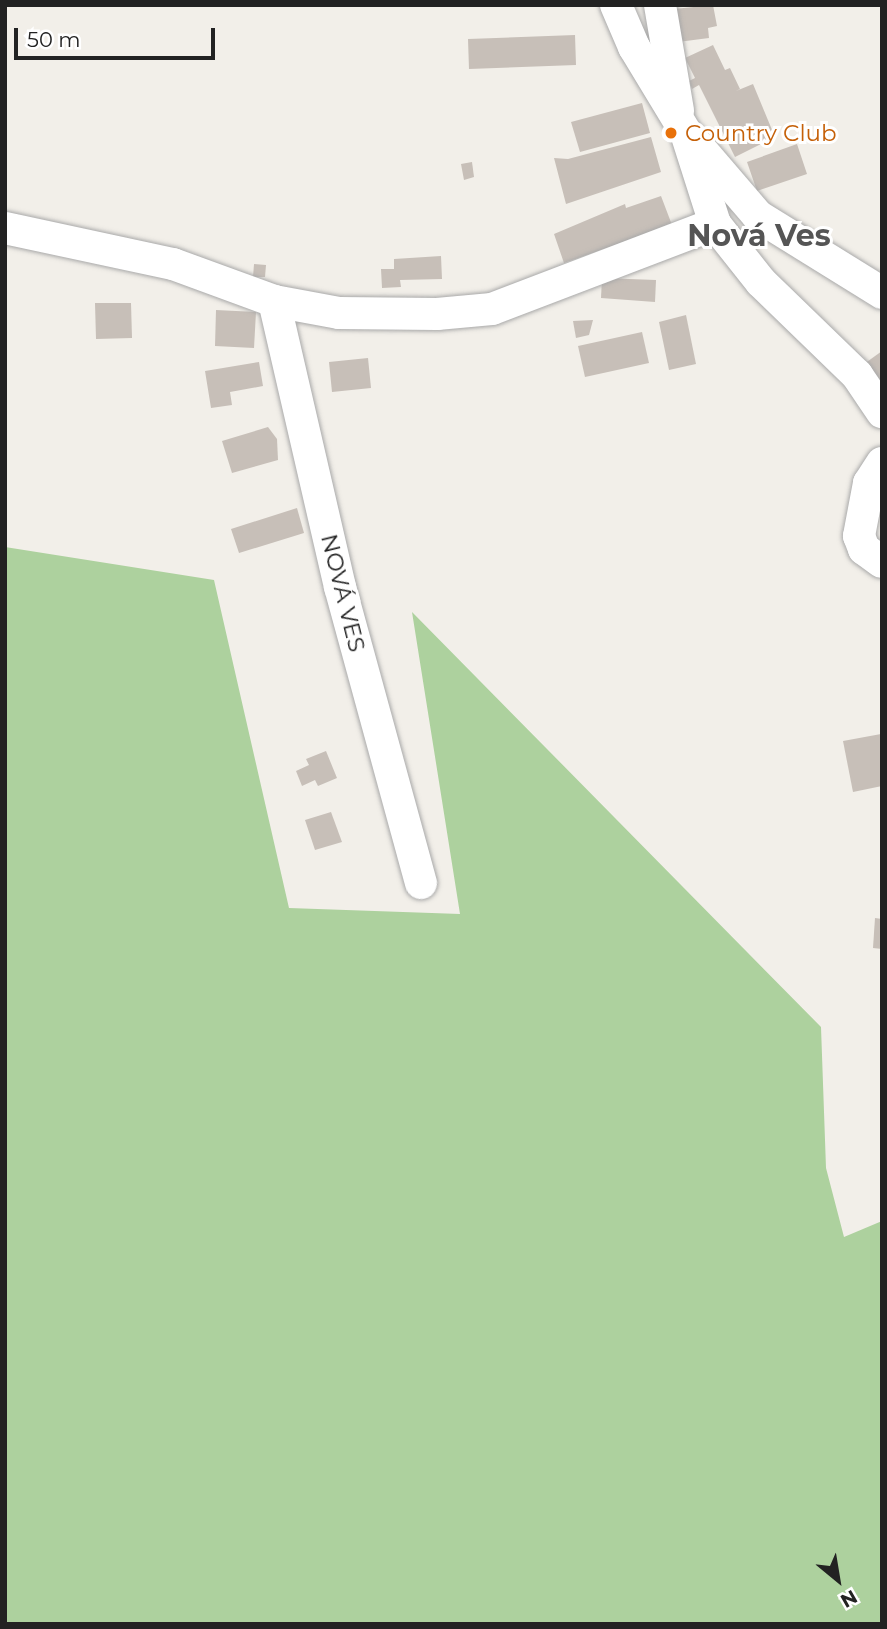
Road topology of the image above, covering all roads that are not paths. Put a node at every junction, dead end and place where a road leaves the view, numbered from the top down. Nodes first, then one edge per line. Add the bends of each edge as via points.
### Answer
1 (617, 5) edge
2 (660, 5) edge
3 (683, 127) junction
4 (715, 225) junction
5 (5, 228) edge
6 (882, 293) edge
7 (274, 301) junction
8 (882, 412) edge
9 (882, 463) edge
10 (882, 562) edge
11 (422, 883) dead end

1 - 3 street via 634,47
2 - 3 street
3 - 4 street
3 - 6 street via 758,216
4 - 7 street via 492,309 339,313
4 - 8 street via 761,282 857,375
5 - 7 street via 173,264
7 - 11 street, NOVÁ VES via 340,587
9 - 10 street via 869,483 859,536 864,549

